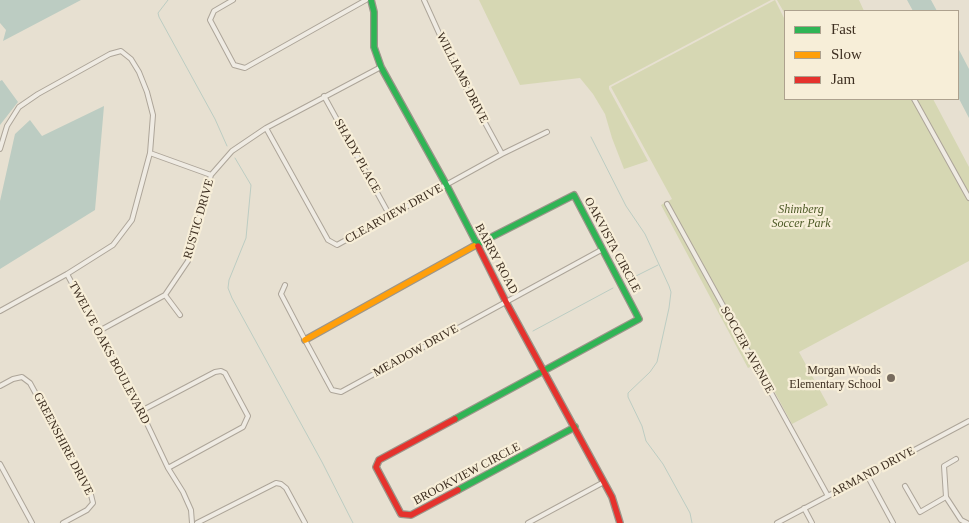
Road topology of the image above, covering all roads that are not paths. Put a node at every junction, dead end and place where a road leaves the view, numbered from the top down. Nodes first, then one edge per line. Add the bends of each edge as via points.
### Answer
1 (233, 0) edge
2 (366, 0) edge
3 (371, 0) edge
4 (424, 0) edge
5 (381, 67) junction
6 (324, 96) junction
7 (915, 100) edge
8 (266, 128) junction
9 (547, 132) dead end
10 (0, 149) edge
11 (150, 153) junction
12 (502, 154) junction
13 (211, 174) junction
14 (447, 186) junction
15 (969, 198) edge
16 (667, 204) dead end
17 (390, 216) junction
18 (476, 245) junction
19 (603, 248) junction
20 (67, 274) junction
21 (285, 285) dead end
22 (165, 295) junction
23 (506, 302) junction
24 (0, 311) edge
25 (180, 315) dead end
26 (99, 331) junction
27 (305, 340) junction
28 (543, 370) junction
29 (0, 386) edge
30 (141, 411) junction
31 (969, 421) edge
32 (575, 427) junction
33 (956, 459) dead end
34 (0, 464) edge
35 (168, 468) junction
36 (867, 475) junction
37 (604, 482) junction
38 (905, 486) dead end
39 (828, 496) junction
40 (946, 497) junction
41 (804, 508) junction
42 (32, 523) edge
43 (62, 523) edge
44 (192, 523) edge
45 (197, 523) edge
46 (305, 523) edge
47 (528, 523) edge
48 (620, 523) edge
49 (777, 523) edge
50 (812, 523) edge
51 (893, 523) edge
52 (967, 523) edge

1 - 2 street via 214,11 210,20 234,65 245,68
3 - 5 street, BARRY ROAD via 374,47
4 - 12 street, WILLIAMS DRIVE
5 - 6 street, RUSTIC DRIVE
5 - 14 street, BARRY ROAD
6 - 8 street, RUSTIC DRIVE
6 - 17 street, SHADY PLACE
7 - 15 street
8 - 13 street, RUSTIC DRIVE via 232,151
8 - 17 street, CLEARVIEW DRIVE via 328,240 337,245
9 - 12 street, CLEARVIEW DRIVE
10 - 11 street, TWELVE OAKS BOULEVARD via 7,126 19,107 110,54 121,51 131,59 148,92 153,115
11 - 13 street
11 - 20 street, TWELVE OAKS BOULEVARD via 132,220 113,246
12 - 14 street, CLEARVIEW DRIVE
13 - 22 street, RUSTIC DRIVE via 188,261
14 - 17 street, CLEARVIEW DRIVE
14 - 18 street, BARRY ROAD
16 - 39 street, SOCCER AVENUE
18 - 19 street, OAKVISTA CIRCLE via 574,195
18 - 23 street, BARRY ROAD
18 - 27 street, OAKVISTA CIRCLE
19 - 23 street, MEADOW DRIVE
19 - 28 street, OAKVISTA CIRCLE via 639,319
20 - 24 street
20 - 26 street, TWELVE OAKS BOULEVARD
21 - 27 street, MEADOW DRIVE via 281,294
22 - 25 street
22 - 26 street, RUSTIC DRIVE
23 - 27 street, MEADOW DRIVE via 341,392 332,390
23 - 28 street, BARRY ROAD
26 - 30 street, TWELVE OAKS BOULEVARD
28 - 32 street, BARRY ROAD
28 - 32 street, BROOKVIEW CIRCLE via 379,460 376,467 401,514 411,516
29 - 43 street, GREENSHIRE DRIVE via 22,377 30,383 91,495 93,503 87,510
30 - 35 street, TWELVE OAKS BOULEVARD
30 - 35 street via 221,371 248,416 243,427
31 - 36 street, ARMAND DRIVE
32 - 37 street, BARRY ROAD
33 - 40 street via 944,466
34 - 42 street
35 - 44 street, TWELVE OAKS BOULEVARD via 183,492
36 - 39 street, ARMAND DRIVE
36 - 51 street
37 - 47 street
37 - 48 street, BARRY ROAD
38 - 40 street via 920,512
39 - 41 street, ARMAND DRIVE
40 - 52 street via 961,520
41 - 49 street, ARMAND DRIVE
41 - 50 street
45 - 46 street via 276,482 286,488

